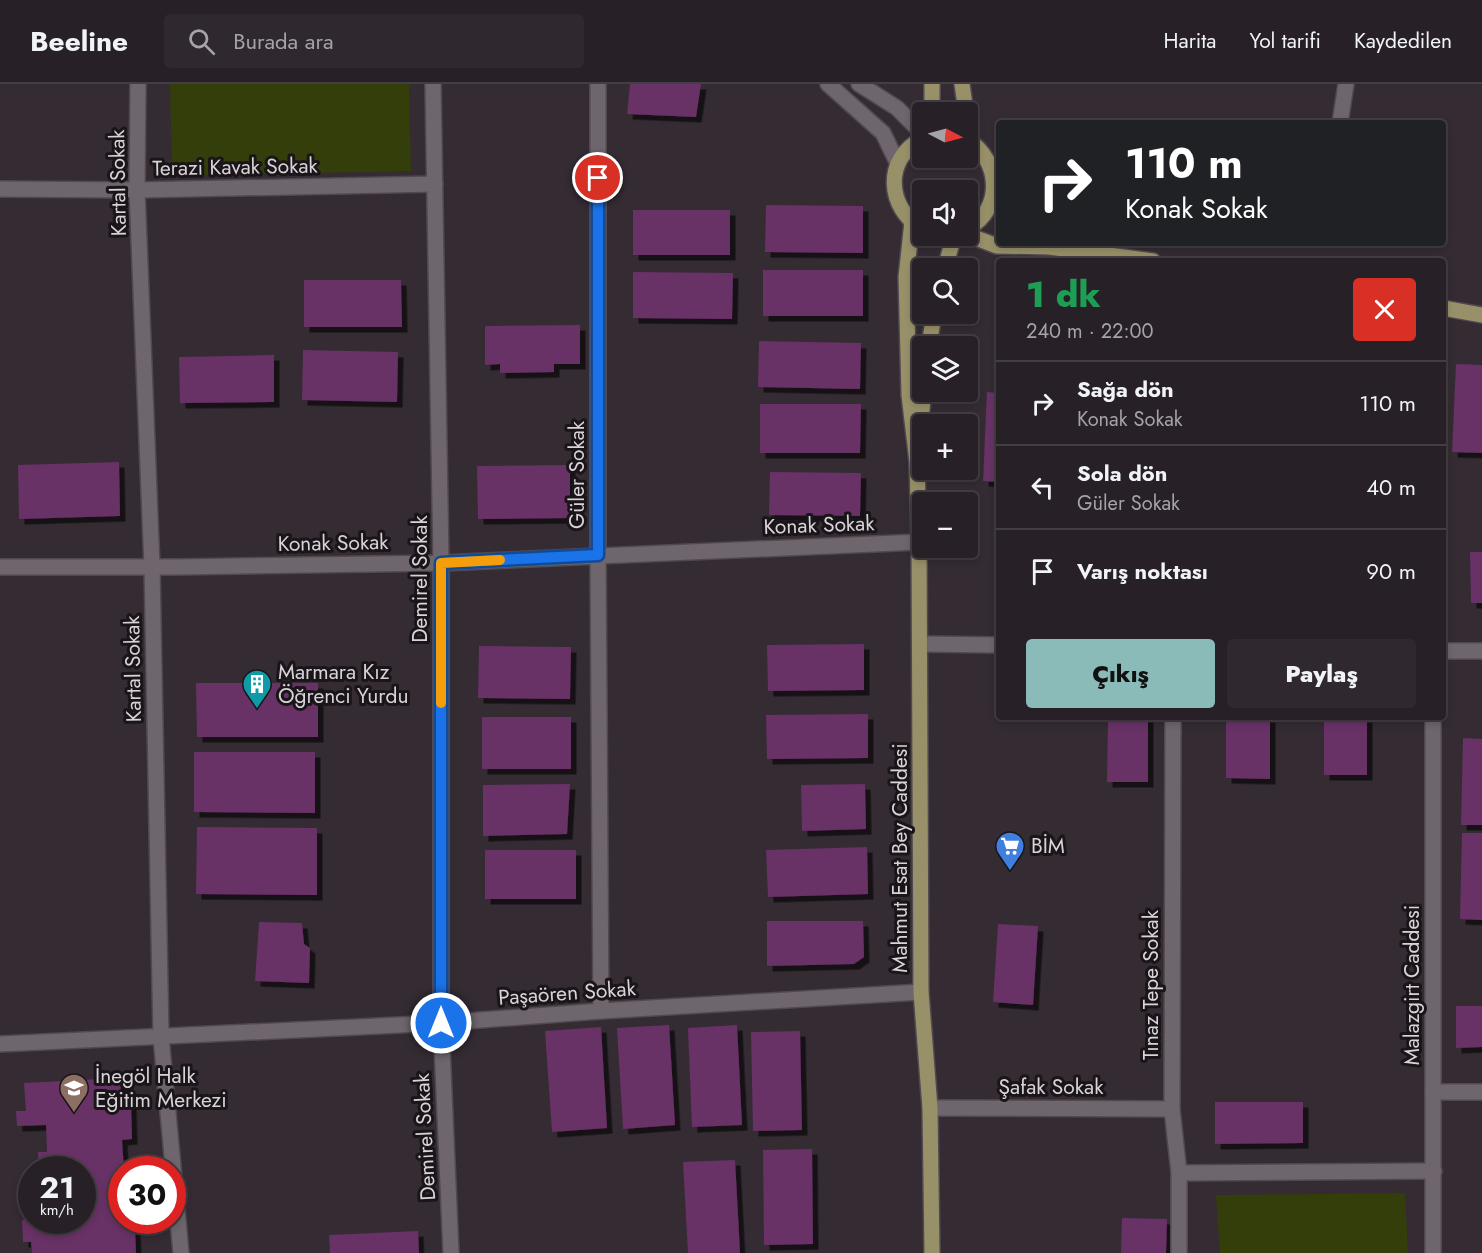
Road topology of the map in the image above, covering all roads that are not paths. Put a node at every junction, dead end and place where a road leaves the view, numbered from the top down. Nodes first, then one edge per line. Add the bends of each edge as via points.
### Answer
1 (138, 84) edge
2 (433, 84) edge
3 (598, 84) edge
4 (828, 84) edge
5 (859, 84) edge
6 (932, 84) edge
7 (962, 84) edge
8 (1346, 84) edge
9 (932, 102) edge
10 (965, 102) edge
11 (1341, 120) edge
12 (912, 123) edge
13 (912, 145) edge
14 (978, 147) edge
15 (898, 164) junction
16 (991, 166) junction
17 (996, 175) edge
18 (435, 184) junction
19 (0, 189) edge
20 (137, 190) junction
21 (978, 220) edge
22 (912, 221) edge
23 (978, 239) edge
24 (913, 246) edge
25 (996, 246) edge
26 (997, 246) edge
27 (1106, 246) edge
28 (1136, 258) joint
29 (1446, 309) edge
30 (1482, 315) edge
31 (912, 420) edge
32 (912, 542) edge
33 (598, 555) junction
34 (919, 558) edge
35 (441, 563) junction
36 (0, 567) edge
37 (152, 567) junction
38 (921, 644) junction
39 (996, 645) edge
40 (1446, 651) edge
41 (1482, 651) edge
42 (1173, 720) edge
43 (1433, 720) edge
44 (921, 992) junction
45 (601, 1011) junction
46 (441, 1023) junction
47 (161, 1037) junction
48 (0, 1044) edge
49 (1433, 1092) junction
50 (1482, 1092) edge
51 (930, 1108) junction
52 (1172, 1109) junction
53 (1434, 1171) junction
54 (1179, 1173) junction
55 (182, 1253) edge
56 (451, 1253) edge
57 (932, 1253) edge
58 (1179, 1253) edge
59 (1433, 1253) edge

1 - 20 street, Kartal Sokak
2 - 18 street, Demirel Sokak
3 - 33 street, Güler Sokak
4 - 15 street via 883,133
5 - 12 street via 897,108
6 - 9 main road
7 - 10 main road
8 - 11 street
13 - 15 main road
14 - 16 main road
15 - 22 main road via 895,195 901,210
16 - 17 main road
16 - 21 main road via 992,198
18 - 20 street, Terazi Kavak Sokak
18 - 35 street, Demirel Sokak
19 - 20 street, Terazi Kavak Sokak
20 - 37 street, Kartal Sokak
23 - 25 main road
24 - 31 main road via 906,277
26 - 28 main road via 1049,247
27 - 28 main road
29 - 30 main road
32 - 33 street, Konak Sokak
33 - 35 street, Konak Sokak
33 - 45 street, Güler Sokak
34 - 38 main road, Mahmut Esat Bey Caddesi
35 - 37 street, Konak Sokak
35 - 46 street, Demirel Sokak
36 - 37 street, Konak Sokak
37 - 47 street, Kartal Sokak
38 - 39 street
38 - 44 main road, Mahmut Esat Bey Caddesi
40 - 41 street
42 - 52 street, Tınaz Tepe Sokak
43 - 49 street, Malazgirt Caddesi
44 - 45 street, Paşaören Sokak
44 - 51 main road, Mahmut Esat Bey Caddesi
45 - 46 street, Paşaören Sokak
46 - 47 street, Paşaören Sokak
46 - 56 street, Demirel Sokak
47 - 48 street, Paşaören Sokak
47 - 55 street, Kartal Sokak
49 - 50 street
49 - 53 street, Malazgirt Caddesi
51 - 52 street, Şafak Sokak
51 - 57 main road, Mahmut Esat Bey Caddesi
52 - 54 street, Tınaz Tepe Sokak
53 - 54 street
53 - 59 street, Malazgirt Caddesi
54 - 58 street, Tınaz Tepe Sokak

